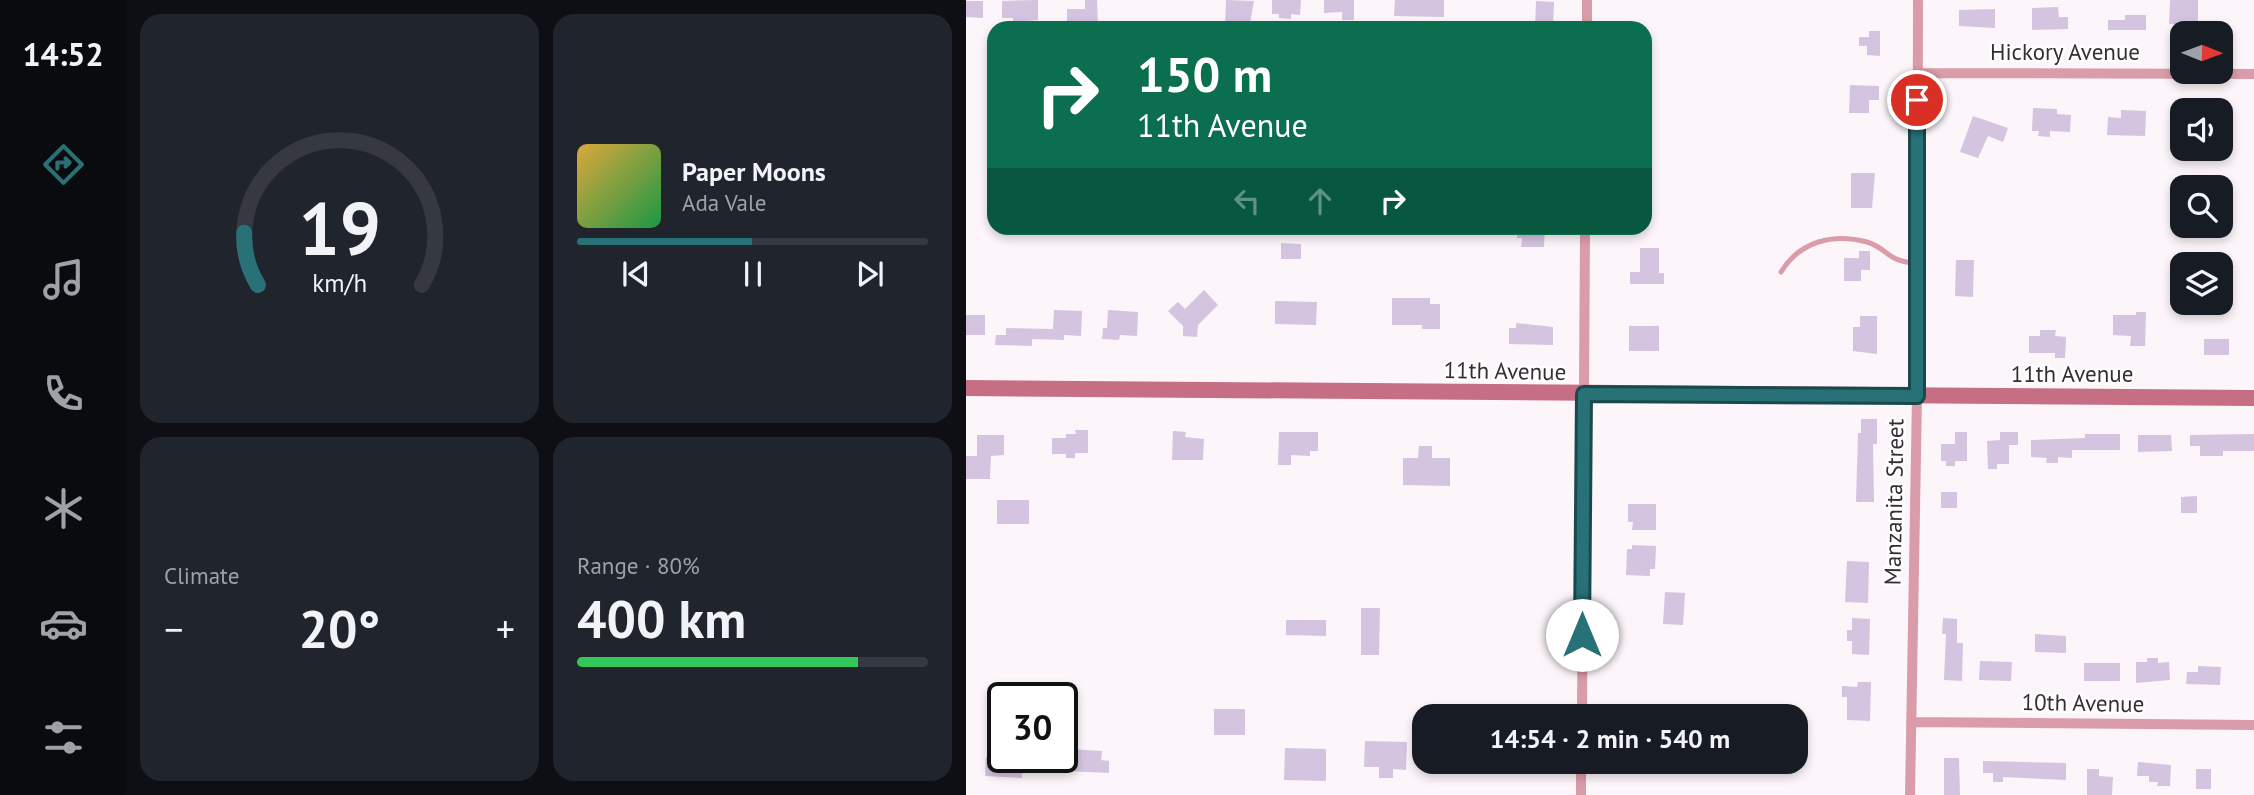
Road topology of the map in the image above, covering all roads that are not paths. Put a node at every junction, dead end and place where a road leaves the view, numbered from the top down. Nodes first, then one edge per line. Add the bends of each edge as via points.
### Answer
1 (1587, 0) edge
2 (1918, 0) edge
3 (1587, 21) edge
4 (1917, 72) junction
5 (2254, 74) edge
6 (1586, 235) edge
7 (1917, 263) junction
8 (1781, 272) dead end
9 (966, 388) edge
10 (1584, 394) junction
11 (1917, 396) junction
12 (2254, 398) edge
13 (1582, 704) edge
14 (1911, 722) junction
15 (2254, 725) edge
16 (1581, 774) edge
17 (1581, 795) edge
18 (1910, 795) edge

1 - 3 street
2 - 4 street, Manzanita Street
4 - 5 street, Hickory Avenue
4 - 7 street, Manzanita Street
6 - 10 street
7 - 8 lane via 1891,258 1867,242 1819,239 1790,257
7 - 11 street, Manzanita Street
9 - 10 main road, 11th Avenue
10 - 11 main road, 11th Avenue
10 - 13 street
11 - 12 main road, 11th Avenue
11 - 14 street, Manzanita Street
14 - 15 street, 10th Avenue
14 - 18 street, Manzanita Street
16 - 17 street

